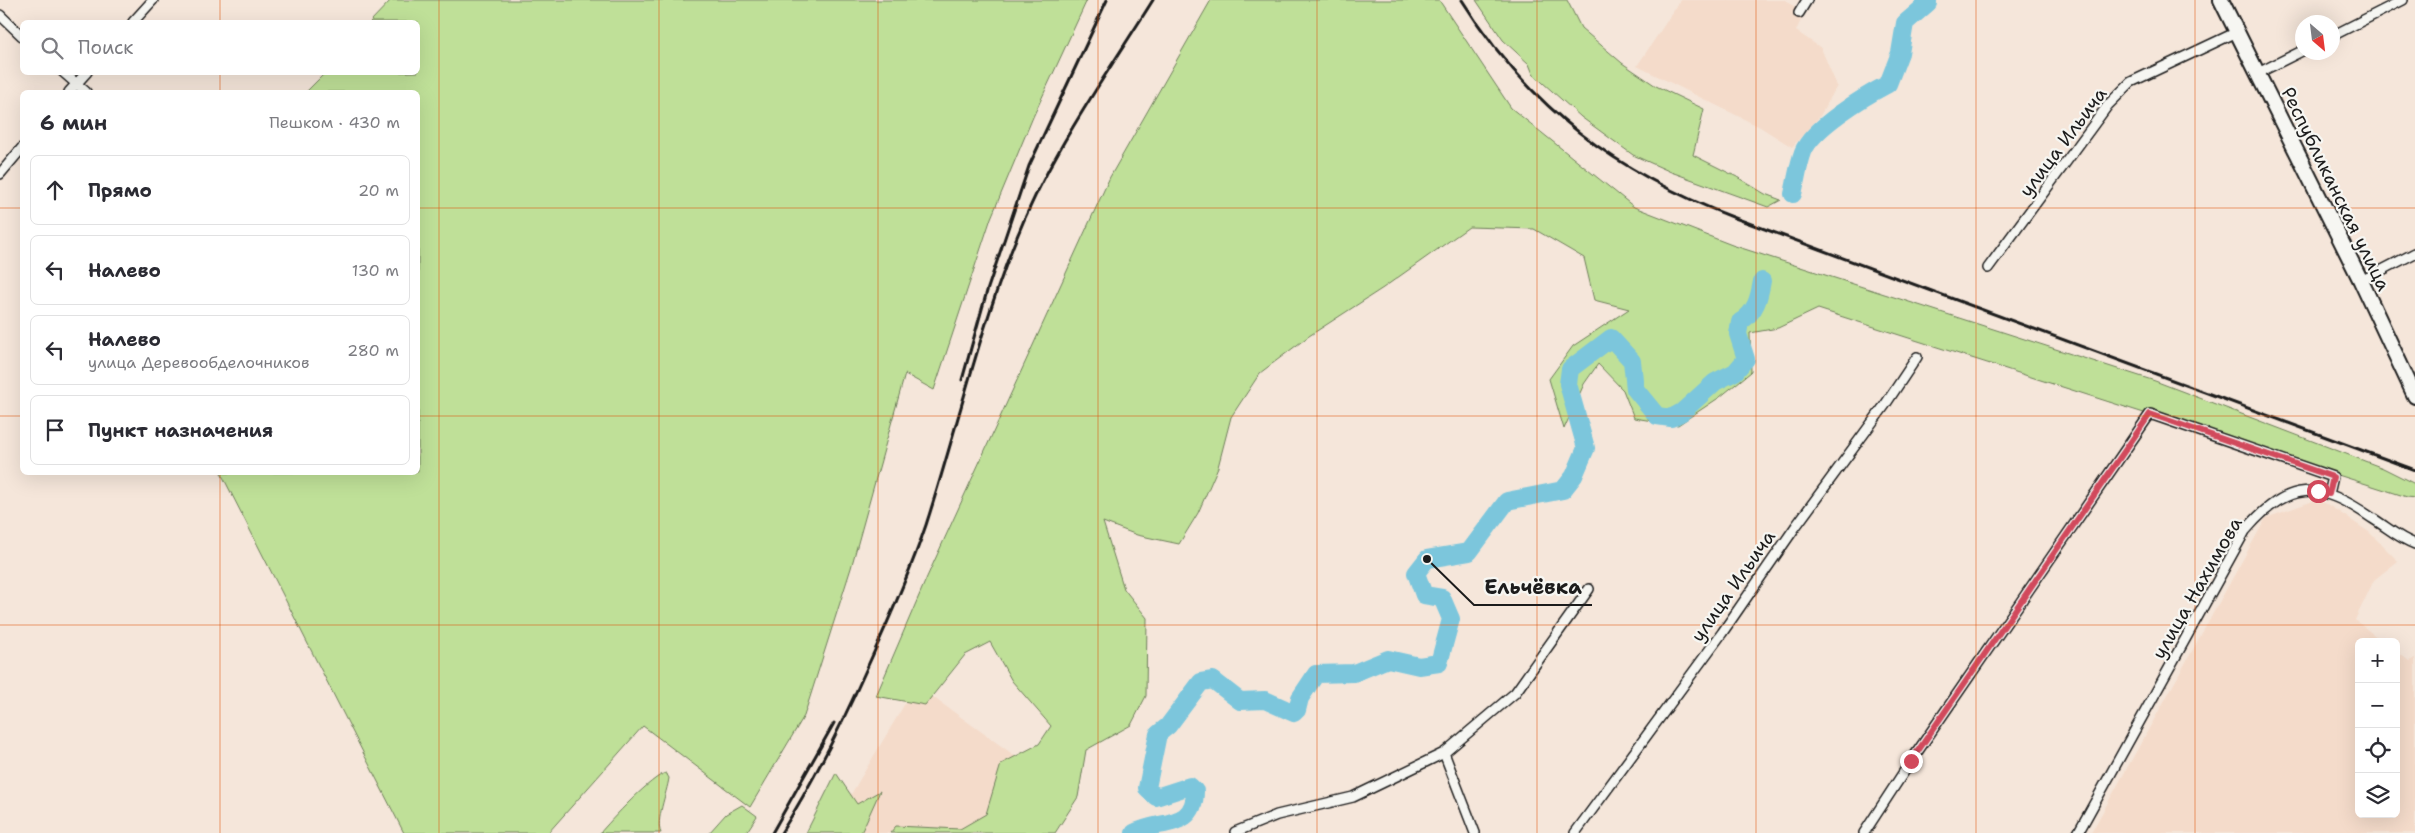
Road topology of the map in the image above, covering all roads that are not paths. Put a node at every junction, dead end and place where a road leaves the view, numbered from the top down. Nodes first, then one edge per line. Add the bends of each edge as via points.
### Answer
1 (153, 0) edge
2 (1807, 0) edge
3 (2221, 0) edge
4 (2403, 0) edge
5 (1799, 13) dead end
6 (0, 16) edge
7 (135, 20) edge
8 (2237, 32) junction
9 (2340, 32) edge
10 (20, 34) edge
11 (2295, 54) edge
12 (2258, 73) junction
13 (65, 75) edge
14 (84, 75) edge
15 (76, 85) junction
16 (71, 90) edge
17 (83, 90) edge
18 (20, 150) edge
19 (0, 174) edge
20 (2415, 253) edge
21 (1988, 268) dead end
22 (2361, 281) junction
23 (1917, 356) dead end
24 (2415, 396) edge
25 (2329, 494) junction
26 (2415, 544) edge
27 (1590, 588) dead end
28 (1444, 753) junction
29 (1235, 832) edge
30 (1475, 833) edge
31 (1575, 833) edge
32 (1864, 833) edge
33 (2078, 833) edge

1 - 7 street
2 - 5 street
3 - 8 main road, Республиканская улица
4 - 9 street
6 - 10 street
8 - 12 main road, Республиканская улица
8 - 21 street, улица Ильича via 2132,82 2108,105
11 - 12 street
12 - 22 main road, Республиканская улица
13 - 15 street
14 - 15 street
15 - 16 street
15 - 17 street
18 - 19 street
20 - 22 street
22 - 24 main road, Республиканская улица
23 - 31 street, улица Ильича via 1722,633
25 - 26 street, улица Нахимова
25 - 32 street via 2333,477 2150,414
25 - 33 street, улица Нахимова via 2306,491 2286,497 2263,510 2245,531
27 - 28 street via 1515,693
28 - 29 street via 1353,797 1277,814
28 - 30 street

